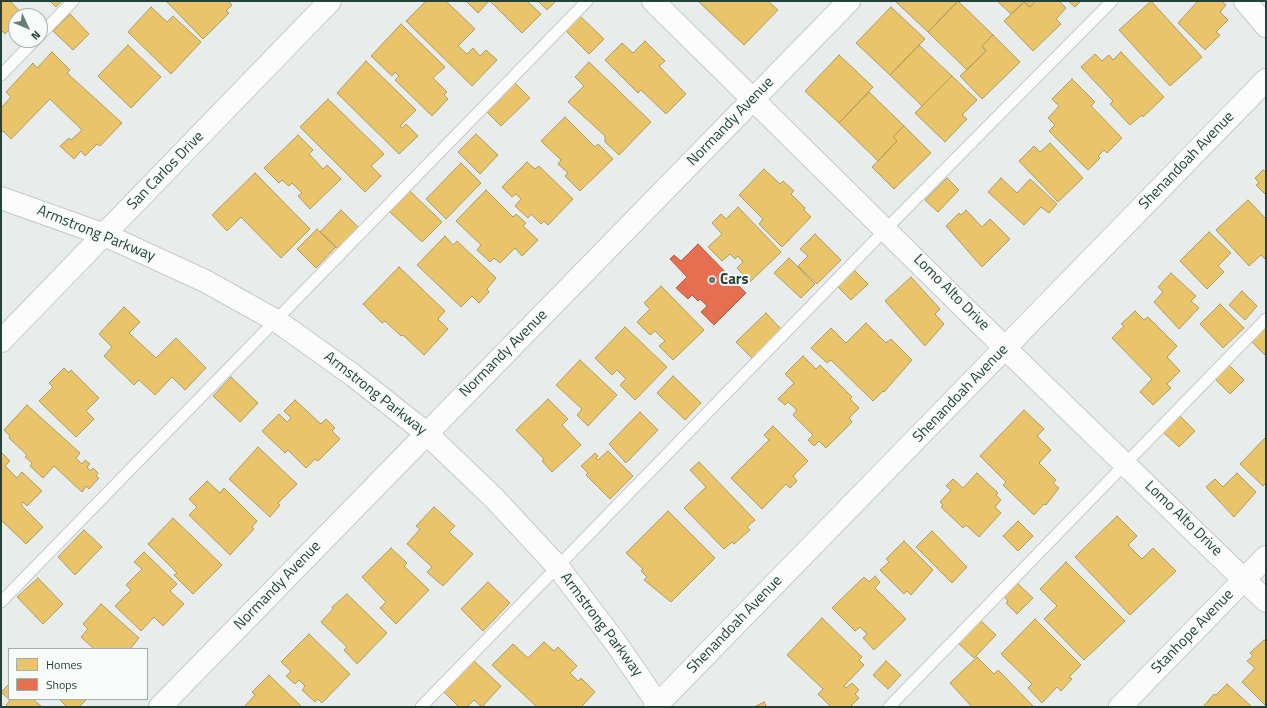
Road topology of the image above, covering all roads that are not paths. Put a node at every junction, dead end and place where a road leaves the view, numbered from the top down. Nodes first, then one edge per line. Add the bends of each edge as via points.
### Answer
1 (72, 1) edge
2 (330, 1) edge
3 (587, 1) edge
4 (653, 1) edge
5 (849, 1) edge
6 (1112, 1) edge
7 (1245, 1) edge
8 (48, 26) edge
9 (1266, 26) edge
10 (27, 48) edge
11 (1, 75) edge
12 (1266, 80) edge
13 (754, 99) junction
14 (1, 198) edge
15 (886, 229) junction
16 (105, 235) junction
17 (1266, 319) edge
18 (277, 321) junction
19 (1, 341) edge
20 (1005, 348) junction
21 (426, 433) junction
22 (1126, 464) junction
23 (1266, 557) edge
24 (558, 567) junction
25 (1244, 579) junction
26 (1266, 601) edge
27 (1, 602) edge
28 (658, 706) edge
29 (160, 707) edge
30 (421, 707) edge
31 (889, 707) edge
32 (1120, 707) edge

1 - 8 lane
2 - 16 street, San Carlos Drive
3 - 18 lane
4 - 13 street, Lomo Alto Drive
5 - 13 street, Normandy Avenue
6 - 15 lane
7 - 9 street
10 - 11 lane
12 - 20 street, Shenandoah Avenue
13 - 15 street, Lomo Alto Drive
13 - 21 street, Normandy Avenue
14 - 16 street, Armstrong Parkway
15 - 20 street, Lomo Alto Drive
15 - 24 lane
16 - 18 street, Armstrong Parkway via 206,281
16 - 19 street, San Carlos Drive
17 - 22 lane
18 - 21 street, Armstrong Parkway via 354,376
18 - 27 lane
20 - 22 street, Lomo Alto Drive
20 - 28 street, Shenandoah Avenue
21 - 24 street, Armstrong Parkway via 494,498
21 - 29 street, Normandy Avenue
22 - 25 street, Lomo Alto Drive
22 - 31 lane
23 - 25 street, Stanhope Avenue
24 - 28 street, Armstrong Parkway via 614,639
24 - 30 lane
25 - 26 street, Lomo Alto Drive
25 - 32 street, Stanhope Avenue

